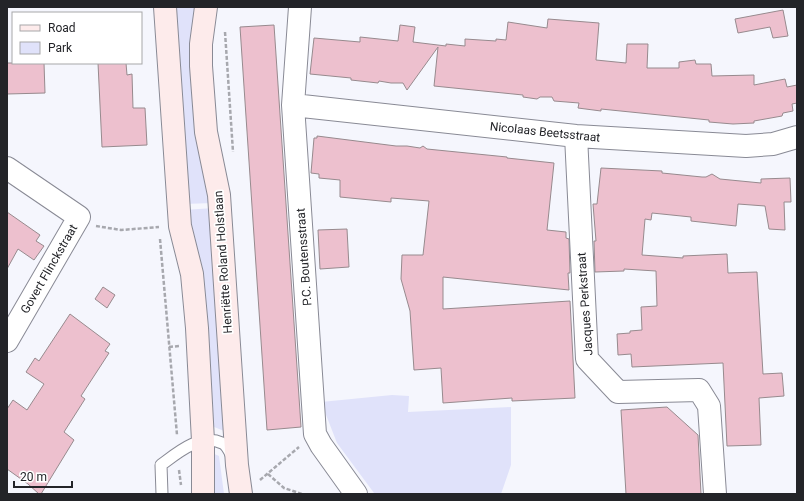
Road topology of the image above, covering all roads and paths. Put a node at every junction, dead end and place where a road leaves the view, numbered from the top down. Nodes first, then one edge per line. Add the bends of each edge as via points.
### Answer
1 (165, 7) edge
2 (206, 7) edge
3 (300, 7) edge
4 (293, 105) junction
5 (576, 136) junction
6 (797, 136) edge
7 (7, 168) edge
8 (80, 218) junction
9 (159, 221) dead end
10 (160, 227) junction
11 (7, 340) edge
12 (181, 346) dead end
13 (169, 347) junction
14 (315, 434) junction
15 (203, 441) junction
16 (178, 452) junction
17 (237, 465) junction
18 (268, 474) junction
19 (181, 487) dead end
20 (249, 488) edge
21 (162, 494) edge
22 (203, 494) edge
23 (302, 494) edge
24 (356, 494) edge
25 (715, 494) edge

1 - 15 main road via 180,226 192,274
2 - 17 main road, Henriëtte Roland Holstlaan via 201,66 206,132 219,195
3 - 4 street, P.C. Boutensstraat
4 - 5 street, Nicolaas Beetsstraat
4 - 14 street, P.C. Boutensstraat
5 - 6 street, Nicolaas Beetsstraat via 746,146 773,144
5 - 25 street, Jacques Perkstraat via 587,359 618,392 699,390 709,406
7 - 8 street
8 - 10 path via 108,229
8 - 11 street, Govert Flinckstraat
9 - 10 path
10 - 13 path
12 - 13 path
13 - 16 path
14 - 18 path
14 - 24 street
15 - 16 lane via 191,444
15 - 17 lane via 223,443
15 - 22 main road
16 - 19 path
16 - 21 lane via 161,465
17 - 20 main road, Henriëtte Roland Holstlaan
18 - 20 path
18 - 23 path via 284,488

